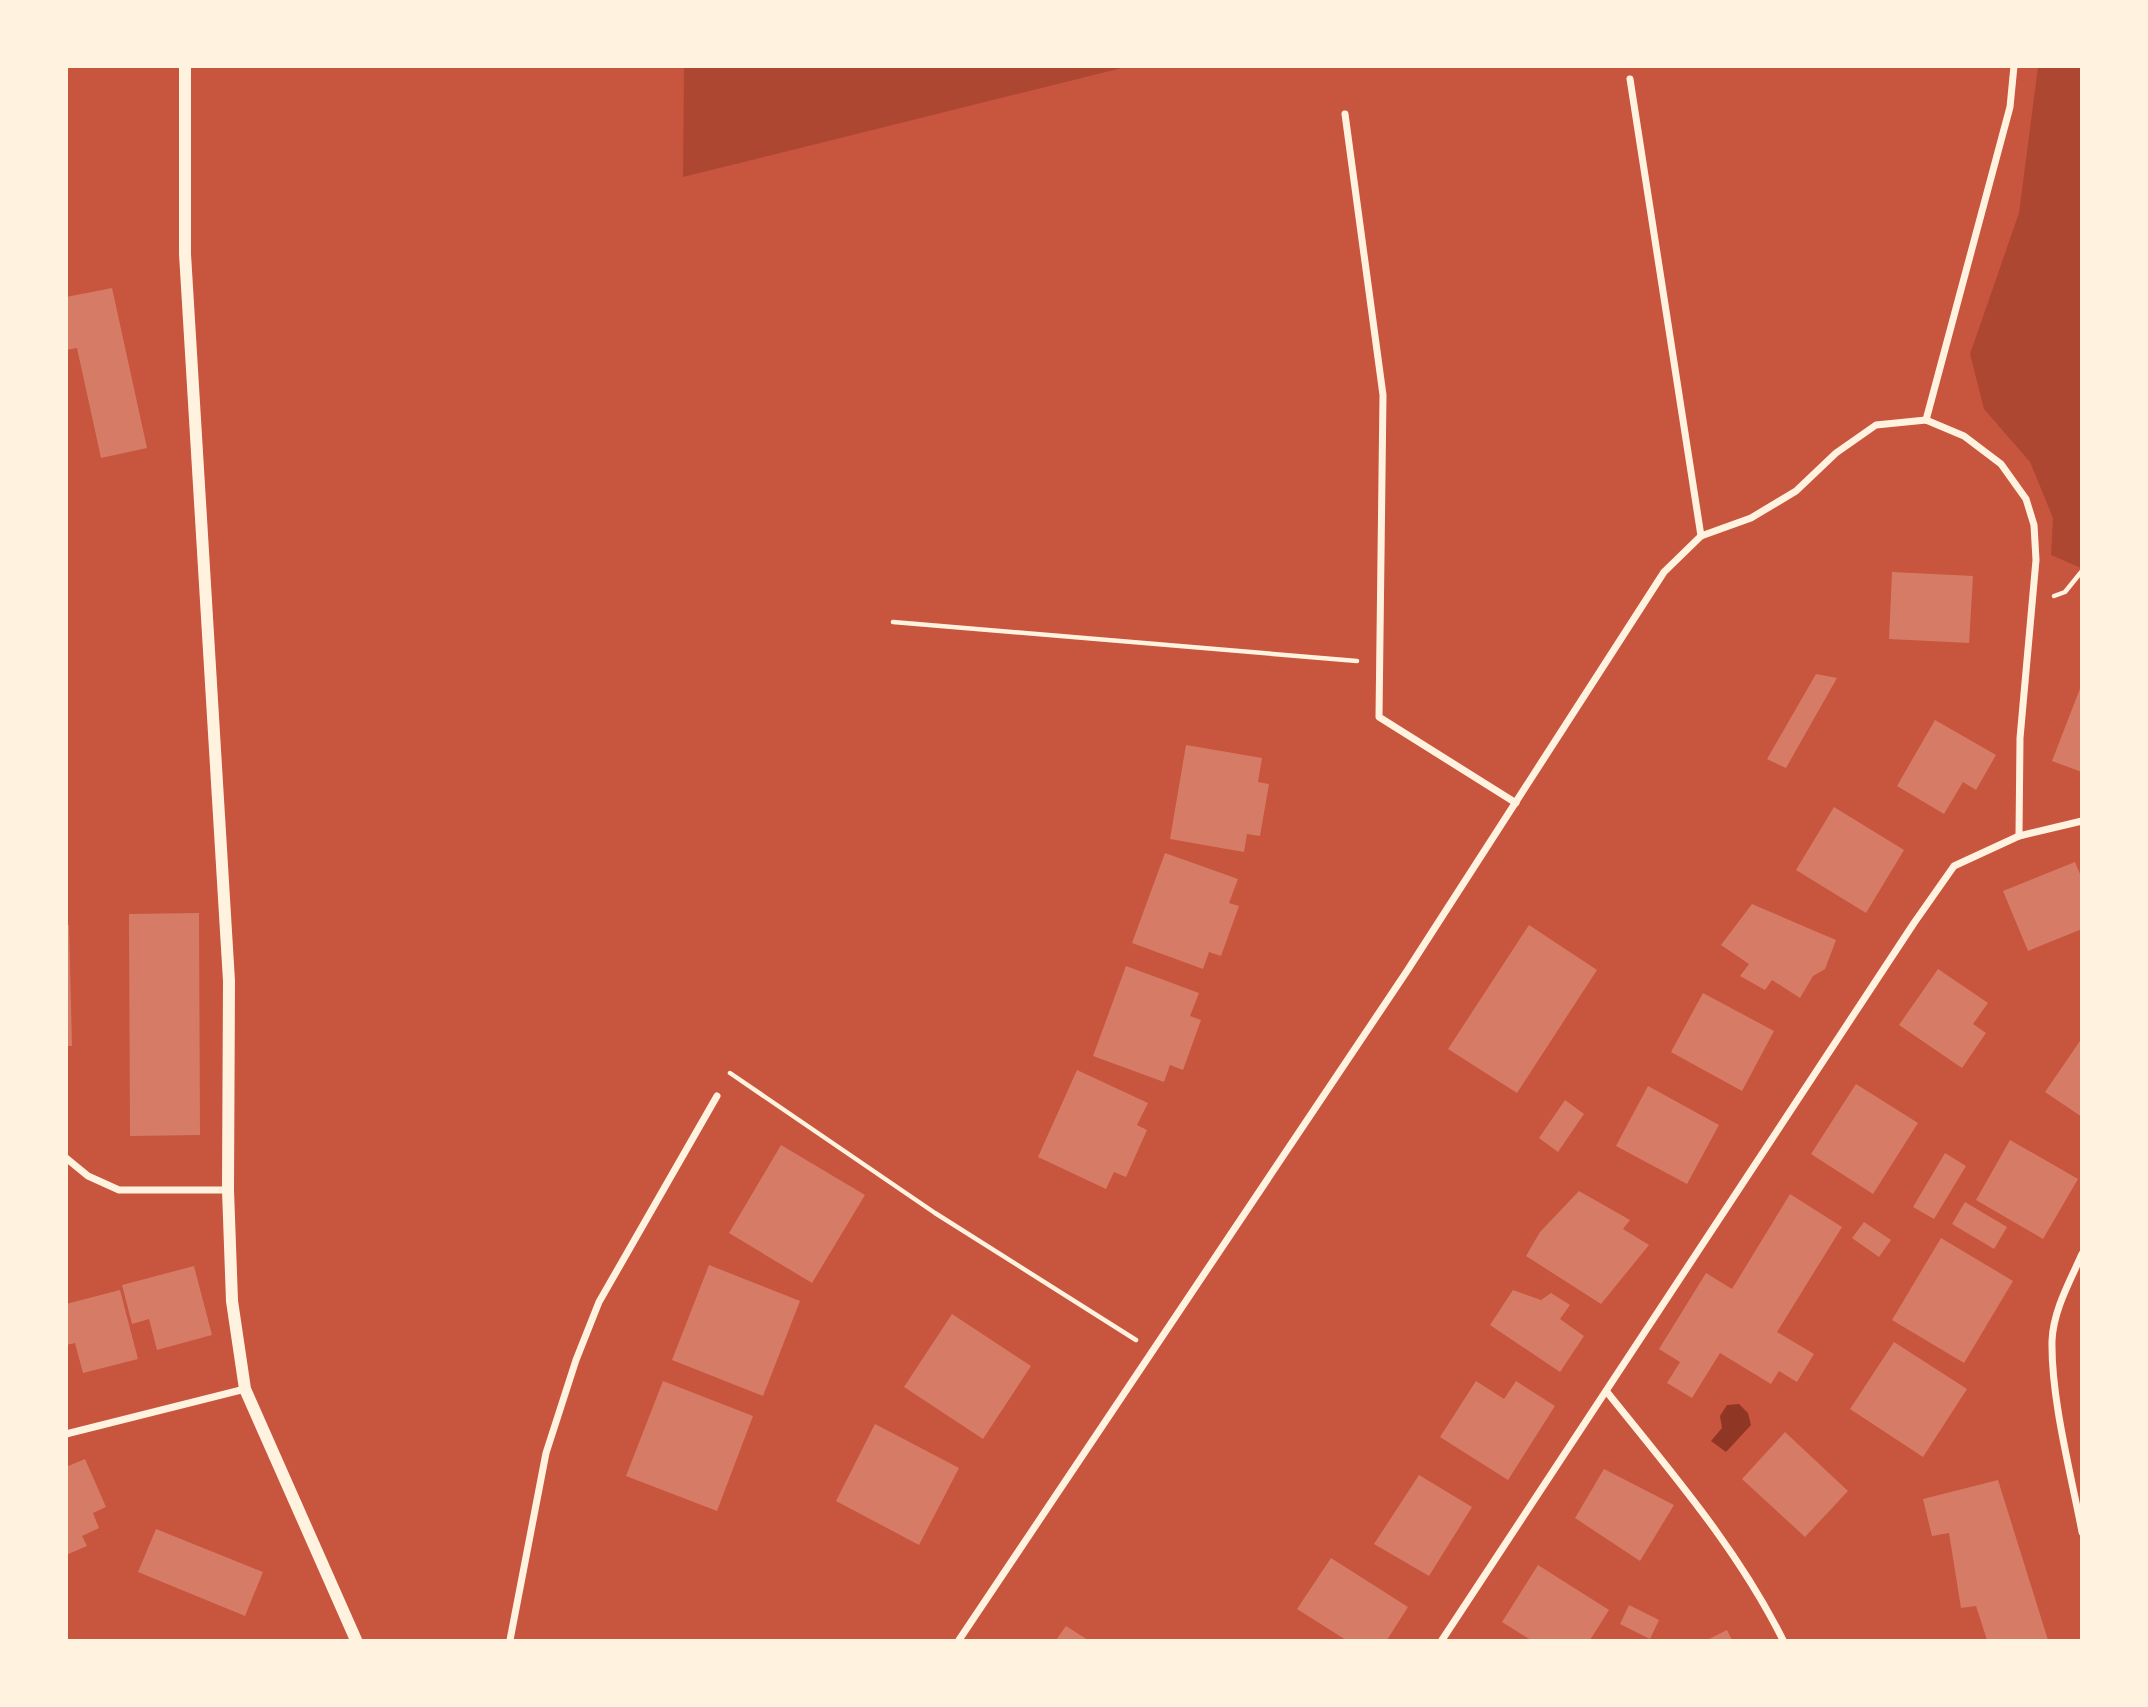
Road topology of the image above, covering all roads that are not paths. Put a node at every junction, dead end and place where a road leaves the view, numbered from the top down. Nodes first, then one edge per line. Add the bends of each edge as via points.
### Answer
1 (185, 66) edge
2 (2014, 66) edge
3 (1630, 79) dead end
4 (1345, 114) dead end
5 (1926, 420) junction
6 (1701, 536) junction
7 (1516, 803) junction
8 (2081, 821) edge
9 (2019, 836) junction
10 (717, 1096) dead end
11 (66, 1158) edge
12 (228, 1190) junction
13 (2081, 1254) edge
14 (245, 1389) junction
15 (1607, 1392) junction
16 (66, 1434) edge
17 (2081, 1532) edge
18 (356, 1640) edge
19 (510, 1640) edge
20 (959, 1640) edge
21 (1442, 1640) edge
22 (1783, 1640) edge

1 - 12 street via 185,254 229,981
2 - 5 street via 2010,107
3 - 6 street
4 - 7 street via 1383,395 1379,717
5 - 6 street via 1876,425 1836,453 1796,491 1751,518
5 - 9 street via 1965,436 2001,464 2026,499 2034,525 2036,560 2020,738
6 - 7 street via 1664,572
7 - 20 street
8 - 9 street
9 - 15 street via 1954,866
10 - 19 street via 599,1302 576,1360 546,1453
11 - 12 street via 88,1176 119,1190
12 - 14 street via 232,1301
13 - 17 street via 2052,1339
14 - 16 street
14 - 18 street
15 - 21 street
15 - 22 street via 1718,1531

